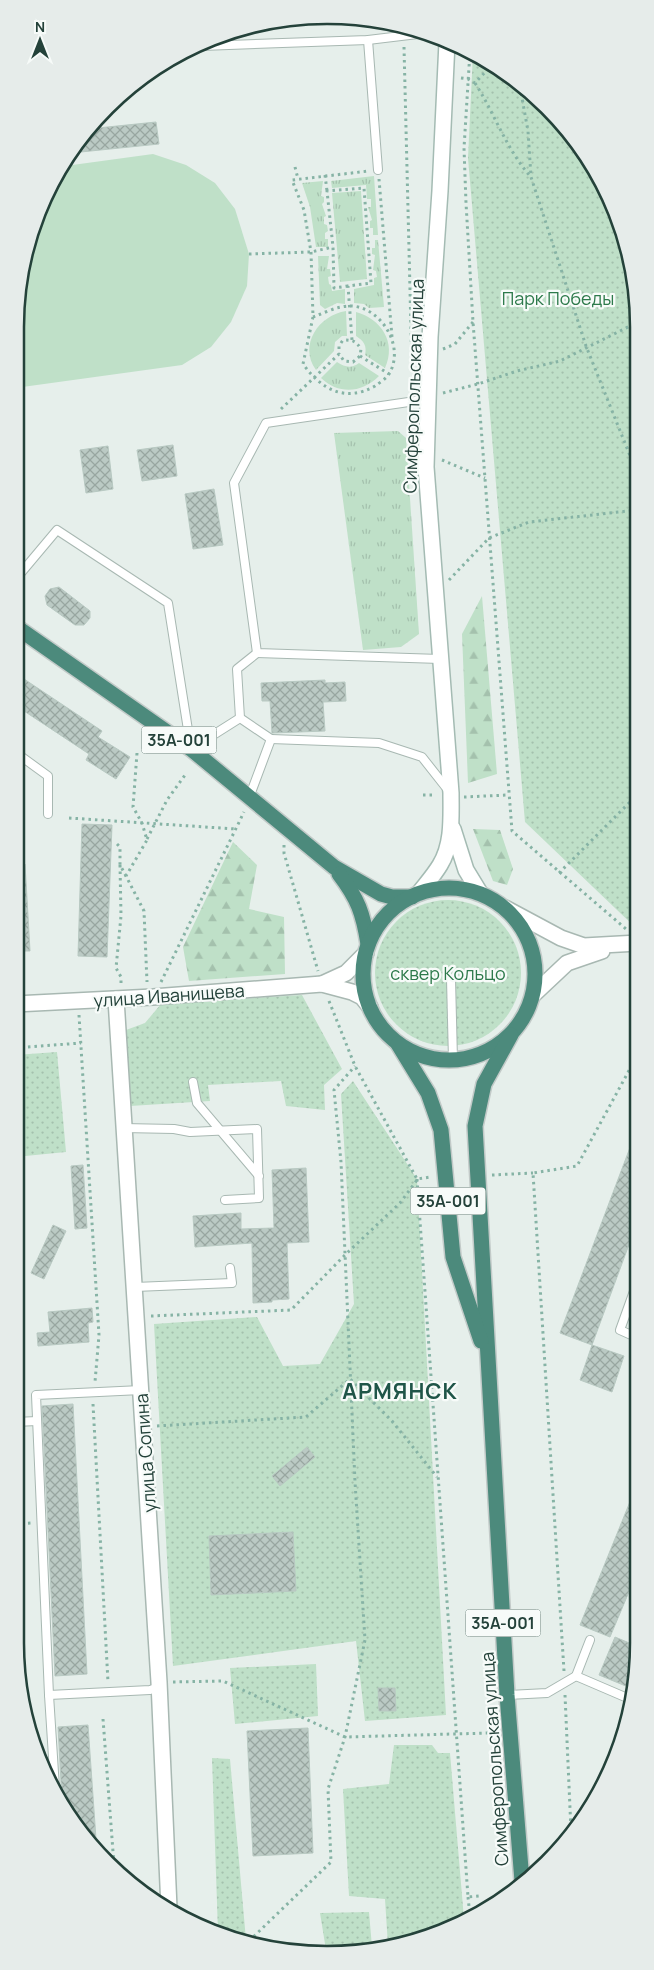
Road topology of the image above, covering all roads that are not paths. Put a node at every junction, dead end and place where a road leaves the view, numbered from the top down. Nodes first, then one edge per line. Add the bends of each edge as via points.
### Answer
1 (409, 35) edge
2 (368, 40) junction
3 (215, 46) edge
4 (447, 49) edge
5 (378, 170) road end
6 (433, 397) junction
7 (24, 569) edge
8 (24, 632) edge
9 (257, 653) junction
10 (440, 659) junction
11 (240, 718) junction
12 (271, 739) junction
13 (191, 749) junction
14 (24, 759) edge
15 (456, 795) junction
16 (249, 798) junction
17 (48, 814) dead end
18 (451, 820) junction
19 (334, 867) junction
20 (480, 893) junction
21 (415, 895) junction
22 (505, 908) junction
23 (630, 940) edge
24 (621, 945) junction
25 (367, 948) junction
26 (451, 978) dead end
27 (322, 984) junction
28 (118, 994) junction
29 (534, 994) junction
30 (24, 1004) edge
31 (370, 1007) junction
32 (511, 1035) junction
33 (398, 1043) junction
34 (453, 1060) junction
35 (193, 1082) dead end
36 (123, 1128) junction
37 (220, 1130) junction
38 (259, 1176) junction
39 (225, 1200) dead end
40 (230, 1268) dead end
41 (135, 1287) junction
42 (630, 1302) edge
43 (630, 1334) edge
44 (487, 1364) junction
45 (141, 1390) junction
46 (37, 1421) junction
47 (24, 1422) edge
48 (590, 1640) dead end
49 (576, 1676) junction
50 (159, 1685) junction
51 (48, 1695) junction
52 (507, 1695) junction
53 (625, 1697) edge
54 (51, 1769) edge
55 (522, 1876) edge
56 (169, 1902) edge

1 - 2 lane
2 - 3 lane
2 - 5 lane
4 - 6 street, Симферопольская улица via 430,337
6 - 9 lane via 266,423 234,483
6 - 10 street, Симферопольская улица via 426,467
7 - 13 lane via 57,530 168,603
8 - 13 highway, 35А-001
9 - 10 lane
9 - 11 lane via 237,669
10 - 15 street, Симферопольская улица
11 - 12 lane
11 - 13 lane
12 - 15 lane via 379,743 422,756
12 - 16 lane
13 - 16 highway, 35А-001
14 - 17 lane via 48,776
15 - 18 street, Симферопольская улица
16 - 19 highway, 35А-001
18 - 20 street, Симферопольская улица via 466,870
18 - 21 street, Симферопольская улица via 448,846 441,864
19 - 21 highway, 35А-001 via 381,894 392,897
19 - 25 highway, 35А-001 via 362,910
20 - 21 highway, 35А-001 via 460,888 439,888
20 - 22 highway, 35А-001
21 - 25 highway, 35А-001 via 385,916
22 - 24 street via 560,938 584,946
22 - 29 highway, 35А-001 via 521,925 532,947 536,970
23 - 24 street
24 - 29 street via 567,963
25 - 27 street, улица Иванищева via 346,973
25 - 31 highway, 35А-001 via 363,971
26 - 34 lane
27 - 28 street, улица Иванищева via 150,997
27 - 31 street, улица Иванищева via 352,992 362,997
28 - 30 street, улица Иванищева via 77,1002
28 - 36 street, улица Сопина
29 - 32 highway, 35А-001 via 525,1016
31 - 33 highway, 35А-001 via 381,1027
32 - 34 highway, 35А-001 via 474,1057
32 - 44 highway, Симферопольская улица / 35А-001 via 484,1084 475,1126
33 - 34 highway, 35А-001 via 433,1059
33 - 44 highway, Симферопольская улица / 35А-001 via 428,1093 441,1130 453,1257
35 - 37 lane via 197,1103
36 - 37 lane via 190,1132
36 - 41 street, улица Сопина
37 - 38 lane
37 - 38 lane via 257,1129
38 - 39 lane via 259,1198
40 - 41 lane via 232,1283
41 - 45 street, улица Сопина
42 - 43 lane via 620,1330
44 - 52 highway, Симферопольская улица / 35А-001
45 - 46 lane via 36,1395
45 - 50 street, улица Сопина
46 - 47 lane
46 - 51 lane
48 - 49 lane
49 - 52 lane via 547,1692
49 - 53 lane
50 - 51 lane via 150,1690
50 - 56 street, улица Сопина
51 - 54 lane
52 - 55 highway, Симферопольская улица / 35А-001

